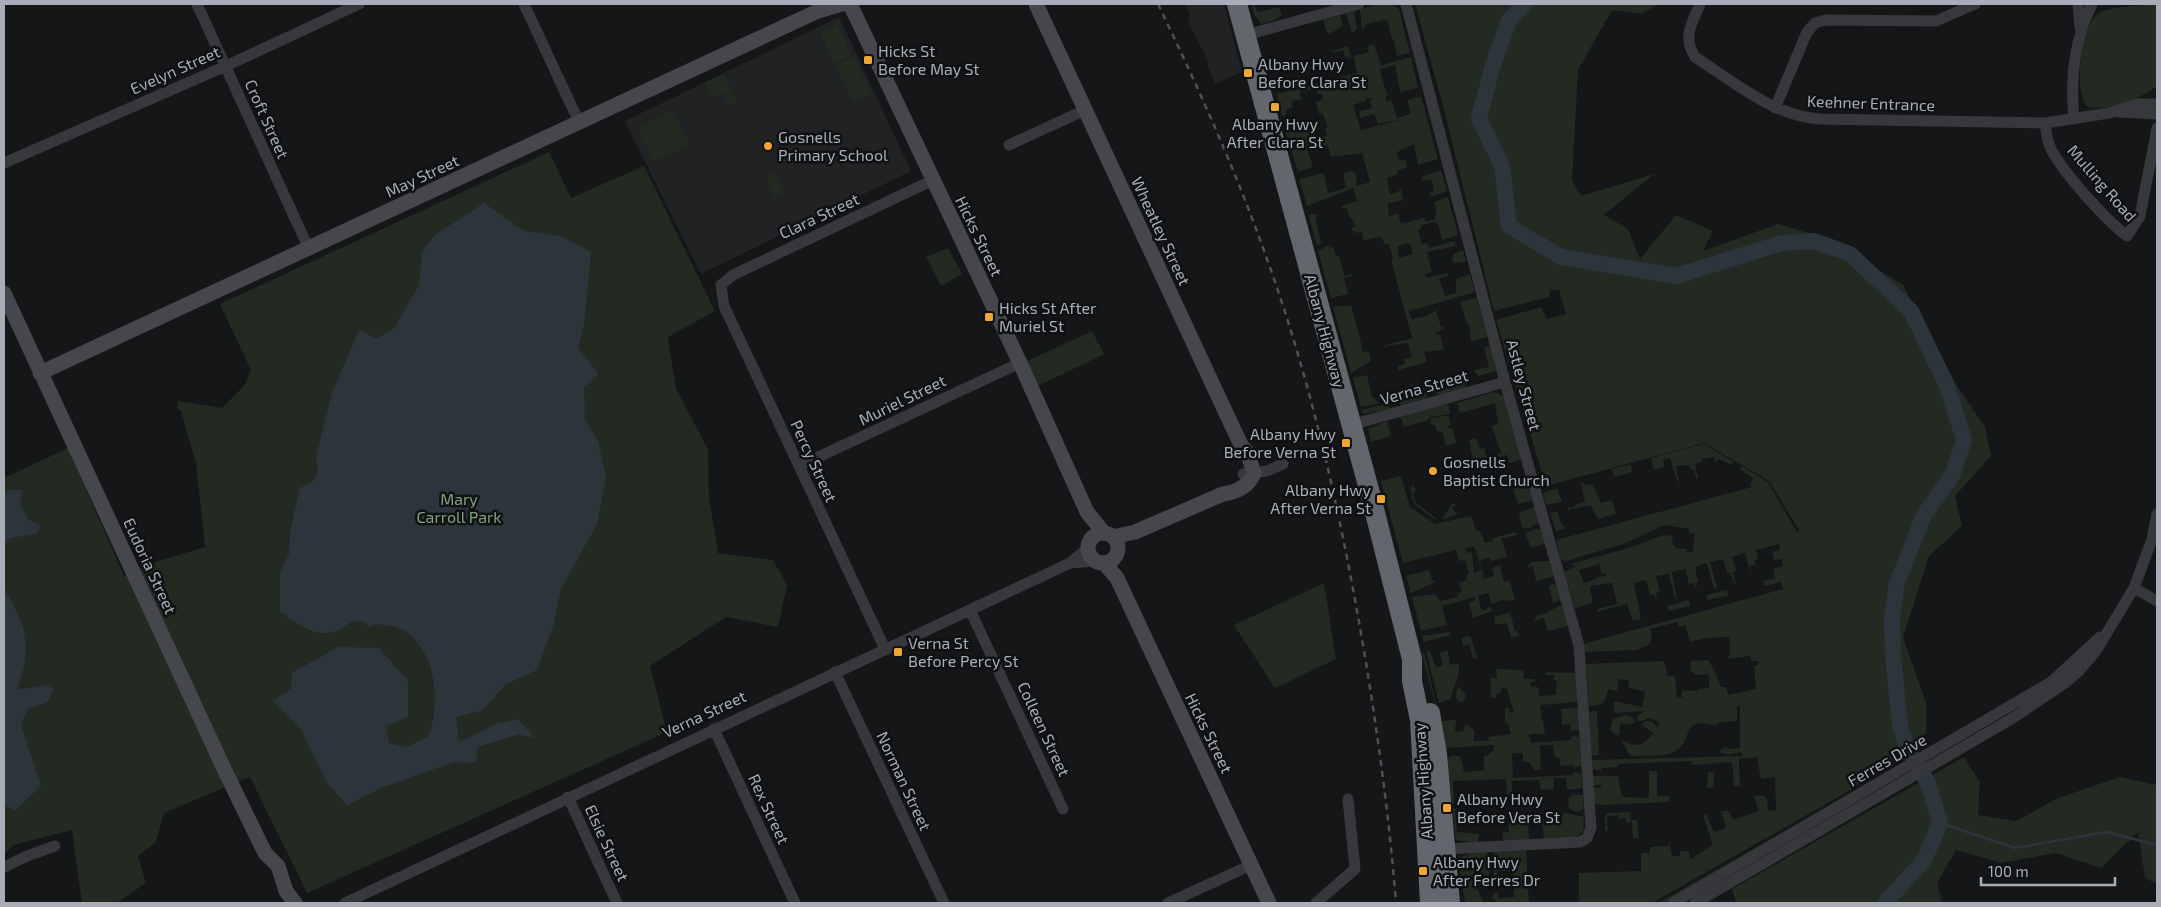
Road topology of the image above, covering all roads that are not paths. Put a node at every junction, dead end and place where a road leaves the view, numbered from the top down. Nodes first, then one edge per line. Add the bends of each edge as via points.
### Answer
1 (197, 4) edge
2 (359, 4) edge
3 (524, 4) edge
4 (842, 4) edge
5 (850, 4) edge
6 (1036, 4) edge
7 (1237, 4) edge
8 (1359, 4) edge
9 (1406, 4) edge
10 (1700, 4) edge
11 (1975, 4) edge
12 (2078, 4) edge
13 (2082, 4) edge
14 (2091, 4) edge
15 (821, 8) edge
16 (2080, 28) junction
17 (1246, 35) junction
18 (226, 66) junction
19 (2157, 104) edge
20 (1775, 108) junction
21 (1085, 110) junction
22 (2118, 111) junction
23 (2157, 114) edge
24 (2074, 119) junction
25 (579, 122) junction
26 (2045, 123) junction
27 (2156, 130) edge
28 (1009, 145) dead end
29 (4, 163) edge
30 (933, 180) junction
31 (308, 247) junction
32 (721, 285) joint
33 (4, 293) edge
34 (1020, 363) junction
35 (40, 373) junction
36 (1505, 382) junction
37 (1351, 426) junction
38 (1282, 464) dead end
39 (799, 466) junction
40 (1248, 473) junction
41 (2157, 514) edge
42 (1103, 549) junction
43 (2134, 588) junction
44 (2157, 601) edge
45 (970, 610) junction
46 (885, 649) junction
47 (1412, 659) junction
48 (835, 672) junction
49 (714, 729) junction
50 (568, 797) junction
51 (1348, 799) dead end
52 (1847, 808) junction
53 (1063, 809) dead end
54 (55, 846) dead end
55 (1446, 849) junction
56 (266, 853) junction
57 (1251, 865) junction
58 (4, 867) edge
59 (349, 901) edge
60 (283, 903) edge
61 (295, 903) edge
62 (338, 903) edge
63 (617, 903) edge
64 (795, 903) edge
65 (944, 903) edge
66 (1168, 903) edge
67 (1270, 903) edge
68 (1316, 903) edge
69 (1430, 903) edge
70 (1450, 903) edge
71 (1673, 903) edge
72 (1695, 903) edge

1 - 18 street, Croft Street
2 - 18 street, Evelyn Street
3 - 25 street
4 - 15 street, May Street
5 - 30 street, Hicks Street
6 - 21 street, Wheatley Street
7 - 17 highway, Albany Highway
8 - 17 street
9 - 36 street, Astley Street
10 - 20 street, Keehner Entrance via 1688,33 1688,46 1695,56
11 - 20 street via 1936,21 1825,20 1815,23 1807,32
12 - 16 street
13 - 14 street
14 - 16 street
15 - 25 street, May Street
16 - 24 street via 2072,73
17 - 37 highway, Albany Highway
18 - 29 street, Evelyn Street
18 - 31 street, Croft Street
19 - 22 street, Keehner Entrance via 2130,106
20 - 26 street, Keehner Entrance via 1819,119
21 - 28 street
21 - 40 street, Wheatley Street via 1247,452
22 - 23 street, Keehner Entrance
22 - 24 street, Keehner Entrance
24 - 26 street, Keehner Entrance
25 - 31 street, May Street
26 - 27 street, Mulling Road via 2050,147 2057,159 2110,222 2127,236 2140,216
30 - 32 street, Clara Street via 733,275
30 - 34 street, Hicks Street
31 - 35 street, May Street
32 - 39 street, Percy Street via 724,306
33 - 35 street, Eudoria Street
34 - 39 street, Muriel Street
34 - 42 street, Hicks Street
35 - 56 street, Eudoria Street
36 - 37 street, Verna Street
36 - 55 street, Astley Street via 1578,646 1591,828 1587,838 1580,842
37 - 47 highway, Albany Highway
38 - 40 street, Verna Street via 1267,471
39 - 46 street, Percy Street
40 - 42 street, Verna Street via 1245,486 1135,532
41 - 43 street, Ferres Drive via 2152,539
42 - 45 street, Verna Street
42 - 57 street, Hicks Street
43 - 44 street
43 - 52 street, Ferres Drive via 2108,631 2060,675 2011,713
45 - 46 street, Verna Street
45 - 53 street, Colleen Street
46 - 48 street, Verna Street
47 - 55 highway, Albany Highway via 1423,678 1432,721
47 - 69 highway, Albany Highway via 1412,681 1420,720
48 - 49 street, Verna Street
48 - 65 street, Norman Street
49 - 50 street, Verna Street
49 - 64 street, Rex Street
50 - 59 street, Verna Street
50 - 63 street, Elsie Street
51 - 68 street via 1355,869
52 - 71 street, Ferres Drive
52 - 72 street, Ferres Drive
54 - 58 street
55 - 70 highway, Albany Highway
56 - 60 street, Eudoria Street via 267,866
56 - 61 street, Eudoria Street via 278,866 286,891
57 - 66 street
57 - 67 street, Hicks Street
59 - 62 street, Verna Street

